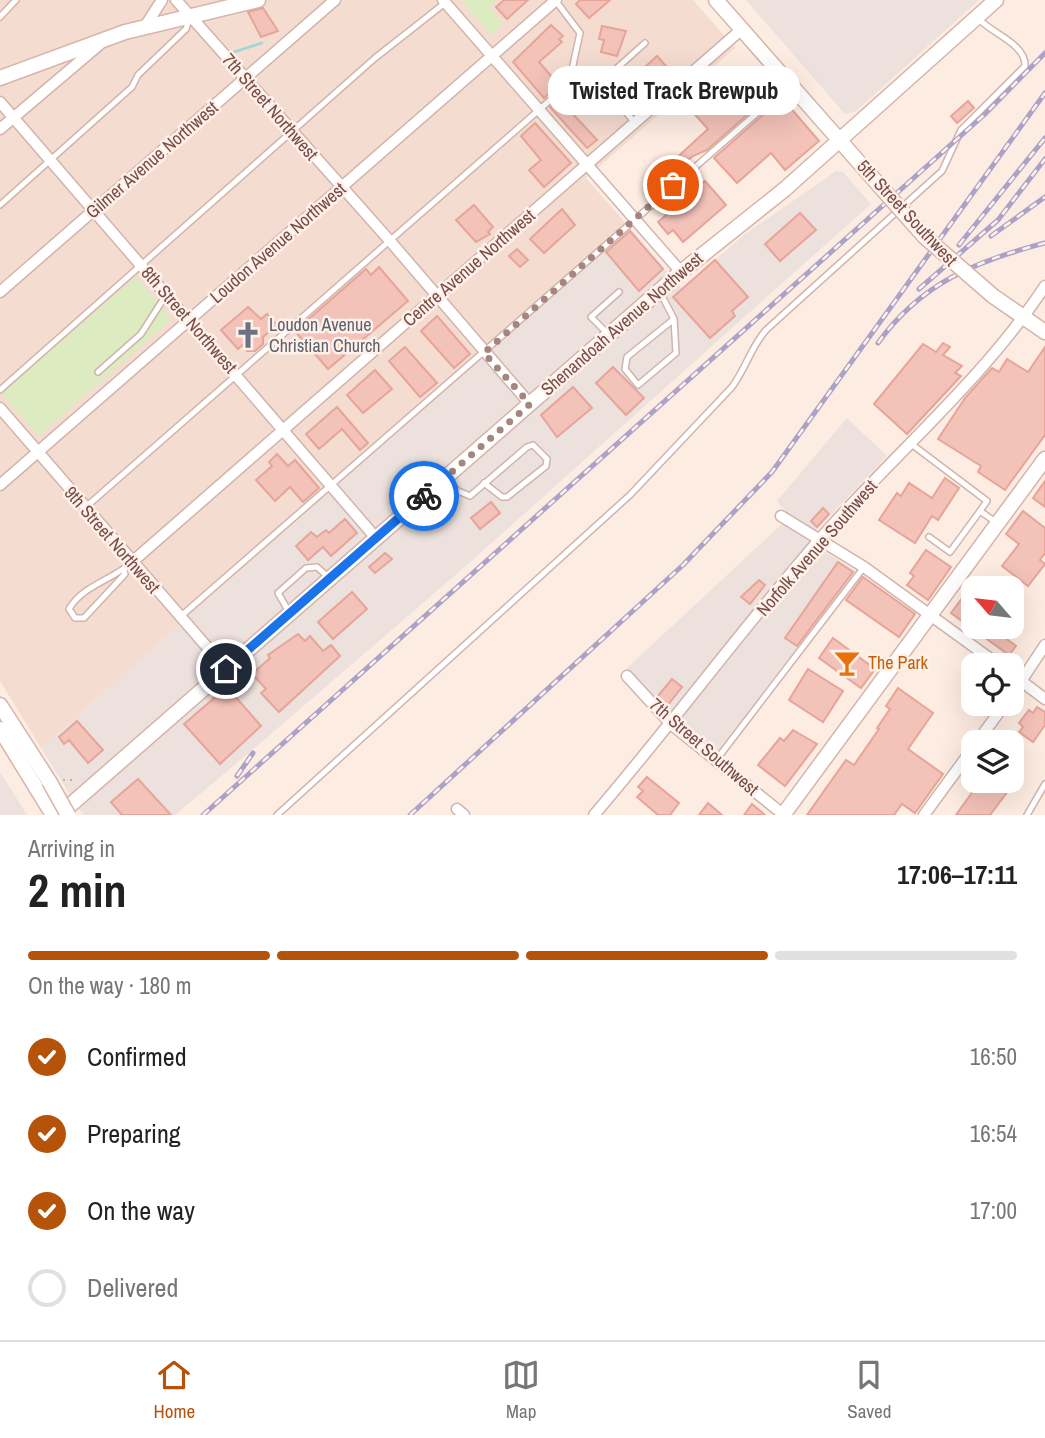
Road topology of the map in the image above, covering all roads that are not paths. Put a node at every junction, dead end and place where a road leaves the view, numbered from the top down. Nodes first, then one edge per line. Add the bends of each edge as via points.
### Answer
1 (16, 0) edge
2 (162, 0) edge
3 (176, 0) edge
4 (258, 0) edge
5 (335, 0) edge
6 (555, 0) edge
7 (716, 0) edge
8 (996, 0) edge
9 (444, 1) edge
10 (226, 4) edge
11 (190, 16) junction
12 (977, 16) junction
13 (0, 17) edge
14 (144, 28) junction
15 (742, 29) junction
16 (106, 38) junction
17 (645, 43) dead end
18 (492, 55) junction
19 (0, 78) edge
20 (244, 78) junction
21 (790, 84) junction
22 (0, 102) edge
23 (539, 110) junction
24 (13, 118) junction
25 (635, 123) junction
26 (0, 129) edge
27 (292, 132) junction
28 (839, 140) junction
29 (51, 160) junction
30 (586, 165) junction
31 (340, 188) junction
32 (0, 205) edge
33 (94, 210) junction
34 (634, 219) junction
35 (390, 241) junction
36 (142, 267) junction
37 (681, 272) junction
38 (1045, 286) edge
39 (659, 291) junction
40 (0, 292) edge
41 (619, 292) dead end
42 (166, 295) junction
43 (436, 297) junction
44 (1023, 317) junction
45 (674, 320) junction
46 (188, 321) junction
47 (1045, 332) edge
48 (609, 336) junction
49 (484, 353) junction
50 (98, 372) dead end
51 (238, 376) junction
52 (0, 390) edge
53 (530, 404) junction
54 (0, 408) edge
55 (284, 430) junction
56 (910, 443) junction
57 (37, 453) junction
58 (1045, 459) edge
59 (445, 478) junction
60 (484, 483) junction
61 (0, 485) edge
62 (331, 485) junction
63 (87, 506) junction
64 (980, 511) junction
65 (782, 516) dead end
66 (998, 523) junction
67 (929, 537) dead end
68 (376, 538) junction
69 (820, 539) junction
70 (128, 566) junction
71 (863, 567) junction
72 (330, 579) junction
73 (101, 583) junction
74 (108, 592) junction
75 (290, 613) junction
76 (930, 615) junction
77 (180, 618) junction
78 (1045, 645) edge
79 (982, 653) edge
80 (226, 669) junction
81 (626, 676) dead end
82 (1024, 677) edge
83 (1024, 684) edge
84 (1045, 699) edge
85 (0, 705) edge
86 (672, 724) junction
87 (0, 729) edge
88 (716, 760) junction
89 (961, 764) edge
90 (49, 783) junction
91 (1045, 784) edge
92 (53, 815) edge
93 (60, 815) edge
94 (68, 815) edge
95 (277, 815) edge
96 (594, 815) edge
97 (784, 815) edge
98 (923, 815) edge
99 (1027, 815) edge

1 - 13 lane
2 - 14 street
3 - 11 street, 7th Street Northwest
4 - 10 street
5 - 20 street, Gilmer Avenue Northwest
6 - 18 street, Loudon Avenue Northwest
6 - 23 lane via 578,27 580,40 568,83
7 - 15 street, 5th Street Southwest
8 - 12 street, Shenandoah Avenue Northwest
9 - 18 street
9 - 27 lane
10 - 11 street
11 - 14 street
11 - 20 street, 7th Street Northwest
11 - 29 lane via 186,29 138,75 132,87
12 - 28 street, Shenandoah Avenue Northwest
12 - 95 lane via 989,31 1006,38 1024,58 1025,66 961,130 942,171 766,330 732,387 630,495
14 - 16 street
15 - 21 street, 5th Street Southwest
15 - 25 street, Centre Avenue Northwest
16 - 19 street
16 - 24 street
17 - 25 lane via 607,78 606,88
18 - 23 street
18 - 31 street, Loudon Avenue Northwest
20 - 27 street, 7th Street Northwest
20 - 33 street, Gilmer Avenue Northwest
21 - 28 street, 5th Street Southwest
21 - 34 lane
22 - 24 street, 8th Street Northwest
23 - 30 street
23 - 35 lane
24 - 26 street
24 - 29 street, 8th Street Northwest
25 - 30 street, Centre Avenue Northwest
27 - 31 street, 7th Street Northwest
27 - 36 lane
28 - 37 street, Shenandoah Avenue Northwest
28 - 44 street, 5th Street Southwest, bridge via 935,246
29 - 32 lane
29 - 33 street, 8th Street Northwest
30 - 34 street
30 - 43 street, Centre Avenue Northwest
31 - 35 street, 7th Street Northwest
31 - 46 street, Loudon Avenue Northwest
33 - 36 street, 8th Street Northwest
33 - 40 street, Gilmer Avenue Northwest
34 - 37 street
34 - 49 lane
35 - 43 street, 7th Street Northwest
35 - 51 lane
36 - 42 street, 8th Street Northwest
36 - 52 lane
37 - 39 street, Shenandoah Avenue Northwest
38 - 44 street, Norfolk Avenue Southwest
39 - 45 lane
39 - 48 street, Shenandoah Avenue Northwest
41 - 48 lane via 591,317
42 - 46 street, 8th Street Northwest
42 - 50 lane via 141,334
43 - 49 street, 7th Street Northwest
43 - 55 street, Centre Avenue Northwest
44 - 47 street, 5th Street Southwest
44 - 56 street, Norfolk Avenue Southwest
45 - 45 lane via 676,353 638,384 625,369 627,357
46 - 51 street, 8th Street Northwest
46 - 57 street, Loudon Avenue Northwest
48 - 53 street, Shenandoah Avenue Northwest
49 - 53 street, 7th Street Northwest
49 - 62 lane
51 - 55 street, 8th Street Northwest
51 - 63 lane
53 - 59 street, Shenandoah Avenue Northwest
54 - 57 street, 9th Street Northwest
55 - 62 street, 8th Street Northwest
55 - 70 street, Centre Avenue Northwest
56 - 64 lane via 987,501
56 - 69 street, Norfolk Avenue Southwest
57 - 61 street, Loudon Avenue Northwest
57 - 63 street, 9th Street Northwest
58 - 66 street
59 - 60 lane via 464,496
59 - 68 street, Shenandoah Avenue Northwest
60 - 60 lane via 507,497 546,466 547,459 533,445 527,447
62 - 68 street, 8th Street Northwest
62 - 77 lane
63 - 70 street, 9th Street Northwest
64 - 66 lane
64 - 67 lane via 950,552
65 - 69 street
66 - 76 street
68 - 72 street, Shenandoah Avenue Northwest
69 - 71 street
69 - 86 street, Norfolk Avenue Southwest
70 - 73 lane
70 - 74 lane
70 - 77 street, 9th Street Northwest
71 - 76 street
71 - 88 lane
72 - 75 street, Shenandoah Avenue Northwest
72 - 75 lane via 317,567 306,568 278,593
73 - 74 lane
73 - 74 lane via 73,603 71,613 84,618
75 - 80 street, Shenandoah Avenue Northwest
76 - 79 street
76 - 97 street
77 - 80 street, 9th Street Northwest
78 - 82 street
80 - 93 street, Shenandoah Avenue Northwest
81 - 86 street, 7th Street Southwest
83 - 84 street
85 - 90 street
86 - 88 street, 7th Street Southwest
86 - 96 street, Norfolk Avenue Southwest
87 - 90 street
88 - 97 street, 7th Street Southwest
89 - 98 street
90 - 92 street
90 - 94 street, bridge
91 - 99 lane

